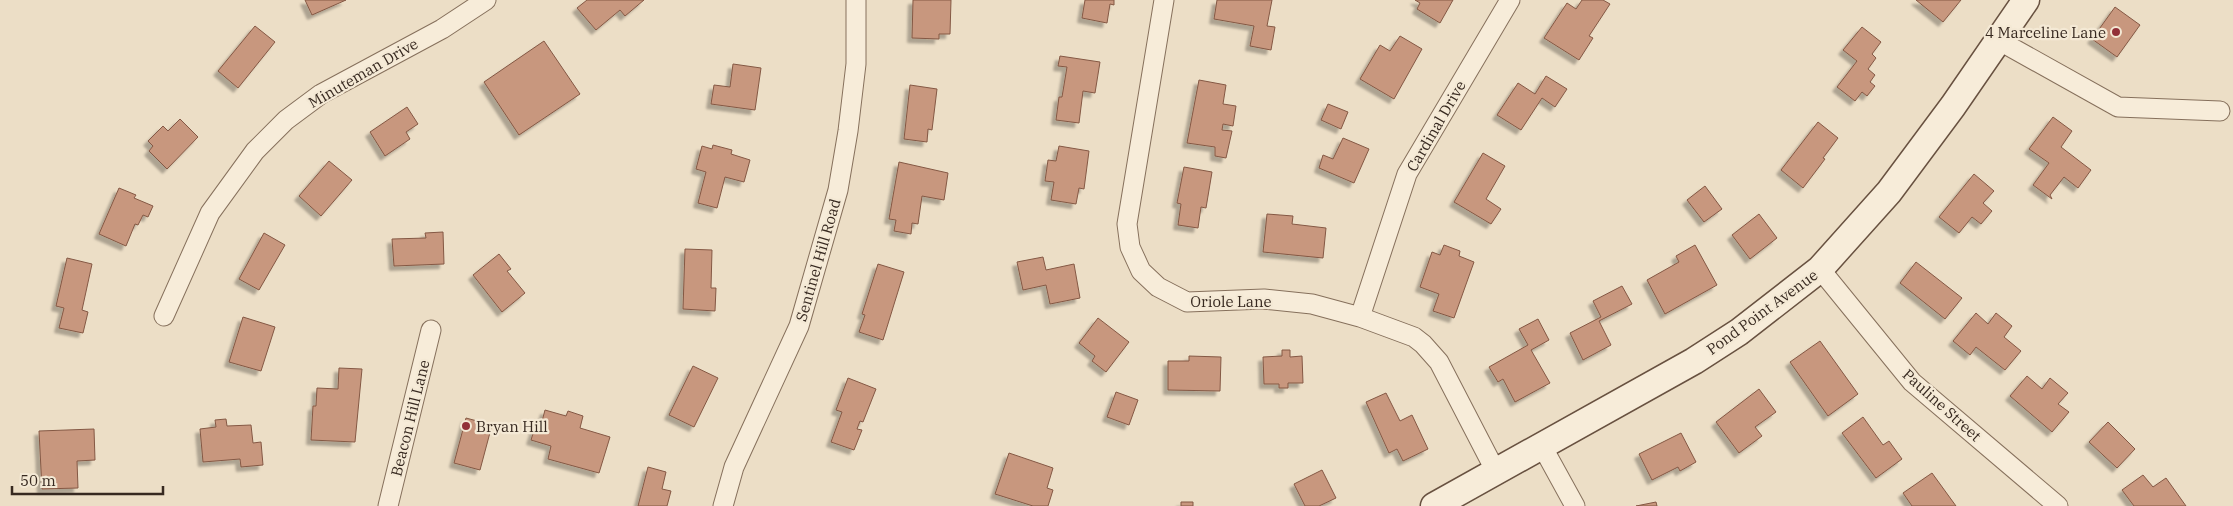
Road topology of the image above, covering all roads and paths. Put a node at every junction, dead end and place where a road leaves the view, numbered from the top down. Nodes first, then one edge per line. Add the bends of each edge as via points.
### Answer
1 (486, 0) edge
2 (856, 0) edge
3 (1164, 0) edge
4 (1510, 0) edge
5 (2026, 0) edge
6 (1998, 40) junction
7 (2220, 111) dead end
8 (1820, 269) junction
9 (164, 316) dead end
10 (1360, 317) junction
11 (431, 330) dead end
12 (1542, 446) junction
13 (1496, 472) junction
14 (388, 506) edge
15 (723, 506) edge
16 (1434, 506) edge
17 (1575, 506) edge
18 (2058, 506) edge

1 - 9 street, Minuteman Drive via 442,29 321,94 280,126 255,151 210,213
2 - 15 street, Sentinel Hill Road via 856,64 838,190 799,326 734,467
3 - 10 street, Oriole Lane via 1127,224 1130,247 1140,271 1158,287 1187,302 1264,299 1312,304
4 - 10 street, Cardinal Drive via 1407,174
5 - 6 main road, Pond Point Avenue
6 - 7 street via 2118,107
6 - 8 main road, Pond Point Avenue via 1889,192
8 - 12 main road, Pond Point Avenue via 1717,346
8 - 18 street, Pauline Street via 1912,382
10 - 13 street, Oriole Lane via 1414,337 1432,353
11 - 14 street, Beacon Hill Lane
12 - 13 main road, Pond Point Avenue
12 - 17 street
13 - 16 main road, Pond Point Avenue

